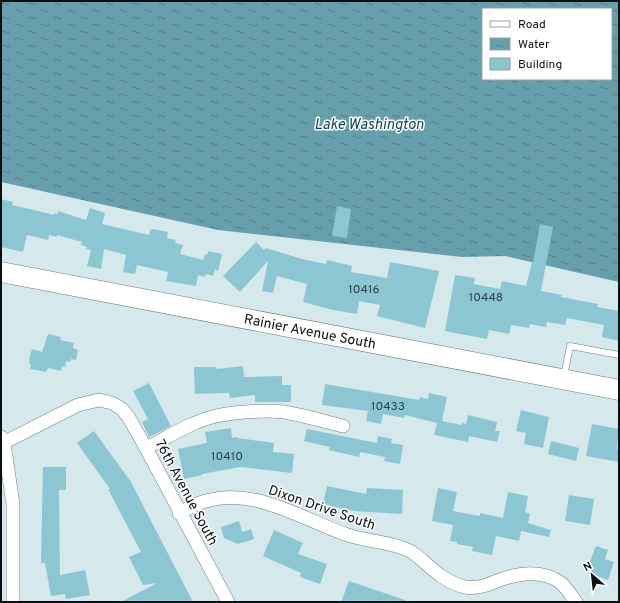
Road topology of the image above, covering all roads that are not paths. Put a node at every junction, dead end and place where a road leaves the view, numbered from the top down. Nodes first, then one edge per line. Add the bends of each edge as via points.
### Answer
1 (1, 272) edge
2 (619, 355) edge
3 (564, 380) junction
4 (619, 390) edge
5 (343, 426) dead end
6 (2, 441) edge
7 (146, 448) junction
8 (179, 513) junction
9 (13, 602) edge
10 (228, 602) edge
11 (576, 602) edge

1 - 3 main road, Rainier Avenue South
2 - 3 lane via 570,346
3 - 4 main road, Rainier Avenue South
5 - 7 street via 288,412 233,413 200,421
6 - 7 street, 76th Avenue South via 78,405 99,400 122,409
6 - 9 street via 13,504
7 - 8 street, 76th Avenue South
8 - 10 street, 76th Avenue South
8 - 11 street, Dixon Drive South via 210,500 229,497 252,500 278,506 347,535 400,547 411,552 456,585 469,588 514,575 540,574 550,576 562,584

